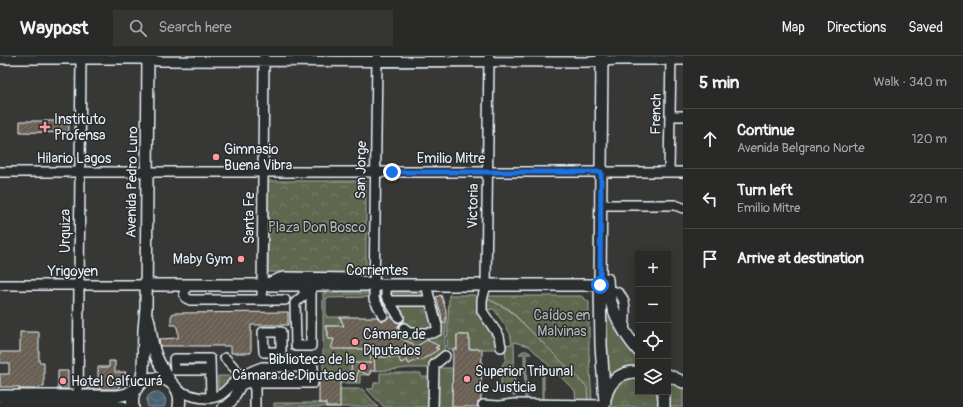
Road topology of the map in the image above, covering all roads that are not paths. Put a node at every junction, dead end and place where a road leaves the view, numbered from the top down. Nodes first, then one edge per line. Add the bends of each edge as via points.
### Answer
1 (81, 58) edge
2 (148, 58) edge
3 (671, 58) edge
4 (0, 59) edge
5 (264, 59) edge
6 (377, 59) edge
7 (489, 59) edge
8 (606, 59) edge
9 (683, 60) edge
10 (670, 116) junction
11 (683, 116) edge
12 (0, 172) edge
13 (80, 172) junction
14 (148, 172) junction
15 (263, 172) junction
16 (375, 172) junction
17 (487, 172) junction
18 (605, 172) junction
19 (669, 172) junction
20 (683, 172) edge
21 (604, 205) junction
22 (683, 208) edge
23 (0, 285) edge
24 (79, 285) junction
25 (146, 285) junction
26 (191, 285) junction
27 (262, 285) junction
28 (307, 285) junction
29 (374, 285) junction
30 (386, 285) junction
31 (426, 285) junction
32 (486, 285) junction
33 (605, 287) junction
34 (262, 300) junction
35 (285, 300) dead end
36 (430, 301) junction
37 (390, 302) junction
38 (146, 308) junction
39 (399, 317) dead end
40 (404, 328) dead end
41 (281, 332) junction
42 (295, 332) junction
43 (635, 346) edge
44 (500, 347) dead end
45 (281, 352) junction
46 (445, 356) dead end
47 (225, 358) dead end
48 (281, 367) junction
49 (635, 372) edge
50 (671, 376) edge
51 (247, 377) junction
52 (683, 382) edge
53 (138, 386) junction
54 (175, 387) junction
55 (663, 395) edge
56 (0, 396) edge
57 (210, 398) junction
58 (78, 403) edge
59 (605, 405) edge
60 (0, 406) edge
61 (483, 406) dead end
62 (513, 406) edge
63 (123, 407) edge
64 (133, 407) edge
65 (179, 407) edge
66 (223, 407) edge
67 (255, 407) edge
68 (432, 407) edge
69 (664, 407) edge

1 - 2 street
1 - 4 street
1 - 13 street, Urquiza
2 - 5 street via 159,61
2 - 14 main road, Avenida Pedro Luro
3 - 8 street
3 - 9 street
3 - 10 street, French
5 - 6 street
5 - 15 street, Santa Fe
6 - 7 street
6 - 16 street, San Jorge
7 - 8 street
7 - 17 street, Victoria
8 - 18 main road
10 - 11 street
10 - 19 street, French
12 - 13 street, Hilario Lagos
13 - 14 street, Hilario Lagos
13 - 24 street, Urquiza
14 - 15 street, Emilio Mitre
14 - 25 main road, Avenida Pedro Luro
15 - 16 street, Emilio Mitre
15 - 27 street, Santa Fe
16 - 17 street, Emilio Mitre
16 - 29 street, San Jorge
17 - 18 street, Emilio Mitre
17 - 32 street, Victoria
18 - 19 street, Emilio Mitre
18 - 21 main road
19 - 20 street, Emilio Mitre
21 - 22 street via 675,205
21 - 33 main road
23 - 24 street, Yrigoyen
24 - 25 street, Yrigoyen
24 - 58 street, Urquiza
25 - 26 main road, Corrientes
25 - 38 main road, Avenida Pedro Luro
26 - 27 main road, Corrientes
26 - 34 street via 186,287 184,293 190,300
27 - 28 main road, Corrientes
27 - 29 street via 280,278 293,277 351,278
27 - 34 street, Santa Fe
28 - 29 main road, Corrientes
28 - 42 street via 304,295 295,303
28 - 42 street via 311,346 296,346
29 - 30 main road, Corrientes
29 - 37 street, San Jorge via 374,299 382,312
30 - 31 main road, Corrientes
30 - 37 street via 386,296
31 - 32 main road, Corrientes
31 - 36 street
32 - 33 main road, Corrientes
32 - 44 street, Victoria via 482,311 499,336
33 - 43 main road via 624,330
33 - 59 main road via 601,338
34 - 35 street
36 - 37 street
36 - 40 street via 437,331 408,333
37 - 39 street
38 - 53 main road, Avenida Pedro Luro via 143,371
38 - 54 main road, Avenida Pedro Luro via 155,355
41 - 42 street
41 - 45 street
41 - 45 street via 263,332 264,352
45 - 48 street
46 - 68 street via 434,365
47 - 51 street
48 - 51 street via 262,367
48 - 51 street via 313,367 313,383 262,383
49 - 59 main road via 621,375 613,381 606,393
50 - 52 main road
51 - 57 street
51 - 66 street via 232,401
51 - 67 street via 255,389
53 - 54 main road via 146,380 158,378
53 - 58 main road via 121,396
53 - 64 main road, Avenida Pedro Luro via 133,395
54 - 57 street via 190,396
54 - 57 street via 174,370 210,370
54 - 65 main road via 180,401
55 - 69 main road
56 - 58 main road
58 - 60 main road
58 - 63 main road
59 - 62 street
61 - 62 street

